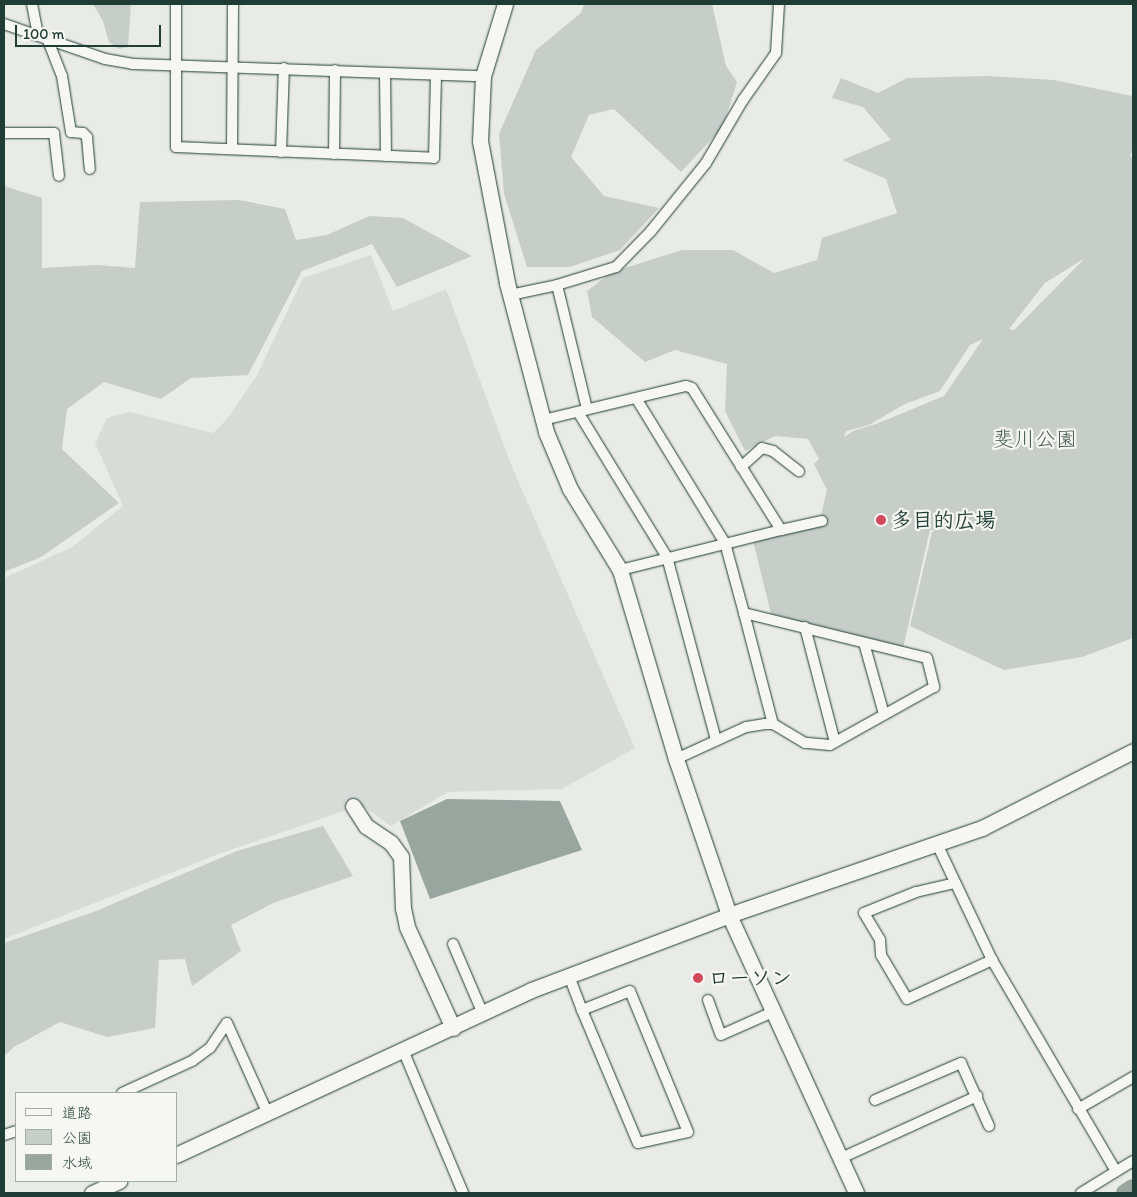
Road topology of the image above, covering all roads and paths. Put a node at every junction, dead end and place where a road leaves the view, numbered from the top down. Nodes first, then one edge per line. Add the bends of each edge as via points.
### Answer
1 (32, 4) edge
2 (176, 4) edge
3 (233, 4) edge
4 (505, 4) edge
5 (780, 4) edge
6 (4, 24) edge
7 (39, 31) junction
8 (175, 64) junction
9 (232, 66) junction
10 (284, 68) junction
11 (335, 70) junction
12 (385, 73) junction
13 (436, 75) junction
14 (483, 76) junction
15 (71, 132) junction
16 (4, 133) edge
17 (54, 133) junction
18 (232, 150) junction
19 (281, 152) junction
20 (334, 154) junction
21 (386, 156) junction
22 (90, 169) dead end
23 (59, 176) dead end
24 (557, 285) junction
25 (510, 295) junction
26 (636, 398) junction
27 (582, 411) junction
28 (543, 420) junction
29 (741, 467) junction
30 (799, 471) dead end
31 (822, 521) dead end
32 (781, 530) junction
33 (725, 543) junction
34 (668, 557) junction
35 (620, 570) junction
36 (744, 613) junction
37 (805, 627) junction
38 (864, 642) junction
39 (884, 714) junction
40 (773, 724) junction
41 (716, 740) junction
42 (835, 742) junction
43 (1133, 751) edge
44 (676, 759) junction
45 (353, 806) dead end
46 (937, 844) junction
47 (956, 883) junction
48 (730, 915) junction
49 (453, 944) dead end
50 (992, 960) junction
51 (569, 976) junction
52 (708, 1000) dead end
53 (582, 1010) junction
54 (773, 1012) junction
55 (483, 1014) junction
56 (453, 1028) junction
57 (402, 1050) junction
58 (1133, 1078) edge
59 (124, 1092) edge
60 (977, 1096) junction
61 (875, 1100) dead end
62 (1078, 1109) junction
63 (267, 1112) junction
64 (989, 1126) dead end
65 (178, 1154) edge
66 (839, 1158) junction
67 (1133, 1161) edge
68 (1116, 1171) junction
69 (118, 1182) edge
70 (92, 1193) edge
71 (463, 1193) edge
72 (856, 1193) edge
73 (1081, 1193) edge

1 - 7 street
2 - 8 street
3 - 9 street
4 - 14 street
5 - 24 street via 776,53 743,100 706,163 652,231 616,266
6 - 7 street
7 - 8 street via 106,59 132,64
7 - 15 street via 62,76
8 - 9 street
8 - 18 street via 176,147
9 - 10 street
9 - 18 street
10 - 11 street
10 - 19 street
11 - 12 street
11 - 20 street
12 - 13 street
12 - 21 street
13 - 14 street
13 - 21 street via 434,158
14 - 25 street via 480,141
15 - 17 street
15 - 22 street via 83,133 87,137
16 - 17 street
17 - 23 street
18 - 19 street
19 - 20 street
20 - 21 street
24 - 25 street
24 - 27 street
25 - 28 street
26 - 27 street
26 - 29 street via 686,386 692,388
26 - 33 street
27 - 28 street
27 - 34 street
28 - 35 street via 555,459 570,489
29 - 30 street via 762,448 773,451
29 - 32 street
31 - 32 street
32 - 33 street
33 - 34 street
33 - 36 street
34 - 35 street
34 - 41 street
35 - 44 street
36 - 37 street
36 - 40 street
37 - 38 street
37 - 42 street
38 - 39 street
38 - 39 street via 927,658 934,686
39 - 42 street
40 - 41 street via 746,727
40 - 42 street via 805,744 819,747
41 - 44 street
43 - 46 street via 982,828
44 - 48 street
45 - 56 street via 366,826 391,843 401,857 402,899 408,928
46 - 47 street
46 - 48 street
47 - 50 street
47 - 50 street via 916,892 864,914 880,940 881,955 907,999
48 - 51 street
48 - 54 street
49 - 55 street
50 - 62 street
51 - 53 street
51 - 55 street via 531,990
52 - 54 street via 722,1035
53 - 53 street via 638,1144 688,1132 630,991
54 - 66 street
55 - 56 street
56 - 57 street
57 - 63 street
57 - 71 street
58 - 62 street
59 - 63 street via 192,1061 210,1048 227,1023
60 - 61 street via 961,1063
60 - 64 street
60 - 66 street
62 - 68 street
63 - 65 street
66 - 72 street
67 - 68 street
68 - 73 street
69 - 70 street

